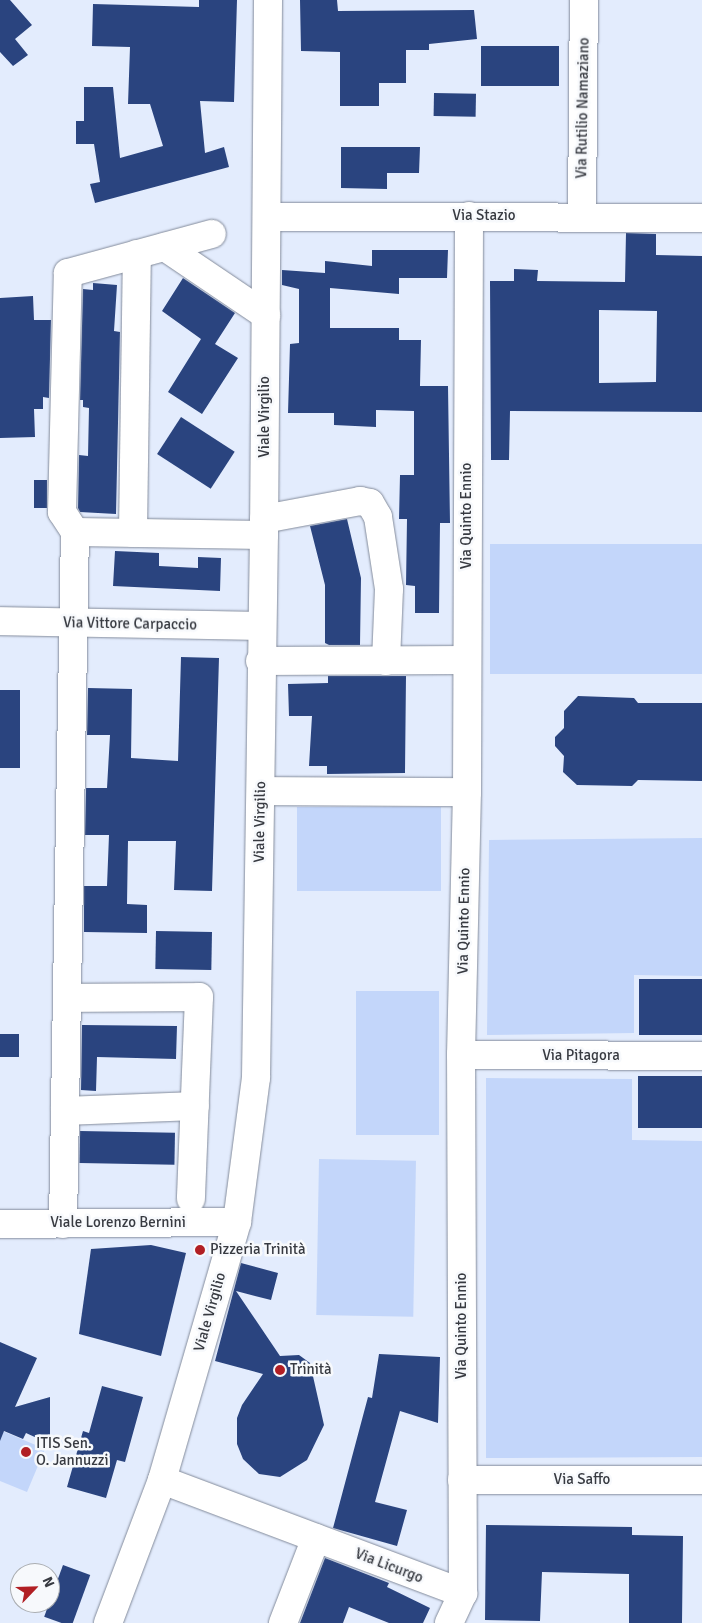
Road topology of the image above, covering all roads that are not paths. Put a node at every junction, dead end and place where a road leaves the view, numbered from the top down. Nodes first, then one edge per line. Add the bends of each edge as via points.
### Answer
1 (268, 0) edge
2 (584, 0) edge
3 (469, 216) junction
4 (582, 216) junction
5 (267, 217) junction
6 (702, 218) edge
7 (212, 234) dead end
8 (164, 247) junction
9 (137, 254) junction
10 (266, 315) junction
11 (264, 527) junction
12 (75, 532) junction
13 (133, 533) junction
14 (0, 621) edge
15 (74, 623) junction
16 (261, 626) junction
17 (467, 660) junction
18 (260, 661) junction
19 (386, 661) junction
20 (261, 791) junction
21 (467, 792) junction
22 (67, 998) junction
23 (461, 1055) junction
24 (702, 1056) edge
25 (195, 1106) junction
26 (65, 1112) junction
27 (191, 1199) dead end
28 (237, 1222) junction
29 (0, 1224) edge
30 (63, 1224) junction
31 (162, 1480) junction
32 (462, 1480) junction
33 (702, 1480) edge
34 (316, 1538) junction
35 (463, 1594) junction
36 (108, 1623) edge
37 (283, 1623) edge
38 (449, 1623) edge

1 - 5 street, Viale Virgilio
2 - 4 street, Via Rutilio Namaziano
3 - 4 street, Via Stazio
3 - 5 street, Via Stazio
3 - 17 street, Via Quinto Ennio
4 - 6 street, Via Stazio
5 - 10 street, Viale Virgilio
7 - 8 street
8 - 9 street
8 - 10 street
9 - 12 street via 68,273 62,512
9 - 13 street
10 - 11 street, Viale Virgilio
11 - 13 street
11 - 16 street, Viale Virgilio
11 - 19 street via 360,501 370,503 378,517 389,589
12 - 13 street
12 - 15 street
14 - 15 street, Via Vittore Carpaccio
15 - 16 street, Via Vittore Carpaccio
15 - 22 street
16 - 18 street, Viale Virgilio
17 - 19 street
17 - 21 street, Via Quinto Ennio
18 - 19 street
18 - 20 street, Viale Virgilio
20 - 21 street
20 - 28 street, Viale Virgilio via 256,1078
21 - 23 street, Via Quinto Ennio
22 - 25 street via 199,997
22 - 26 street
23 - 24 street, Via Pitagora
23 - 32 street, Via Quinto Ennio
25 - 26 street
25 - 27 street
26 - 30 street
28 - 30 street, Viale Lorenzo Bernini
28 - 31 street, Viale Virgilio
29 - 30 street, Viale Lorenzo Bernini
31 - 34 street, Via Licurgo
31 - 36 street, Viale Virgilio
32 - 33 street, Via Saffo
32 - 35 street, Via Quinto Ennio
34 - 35 street, Via Licurgo
34 - 37 street
35 - 38 street, Via Quinto Ennio

